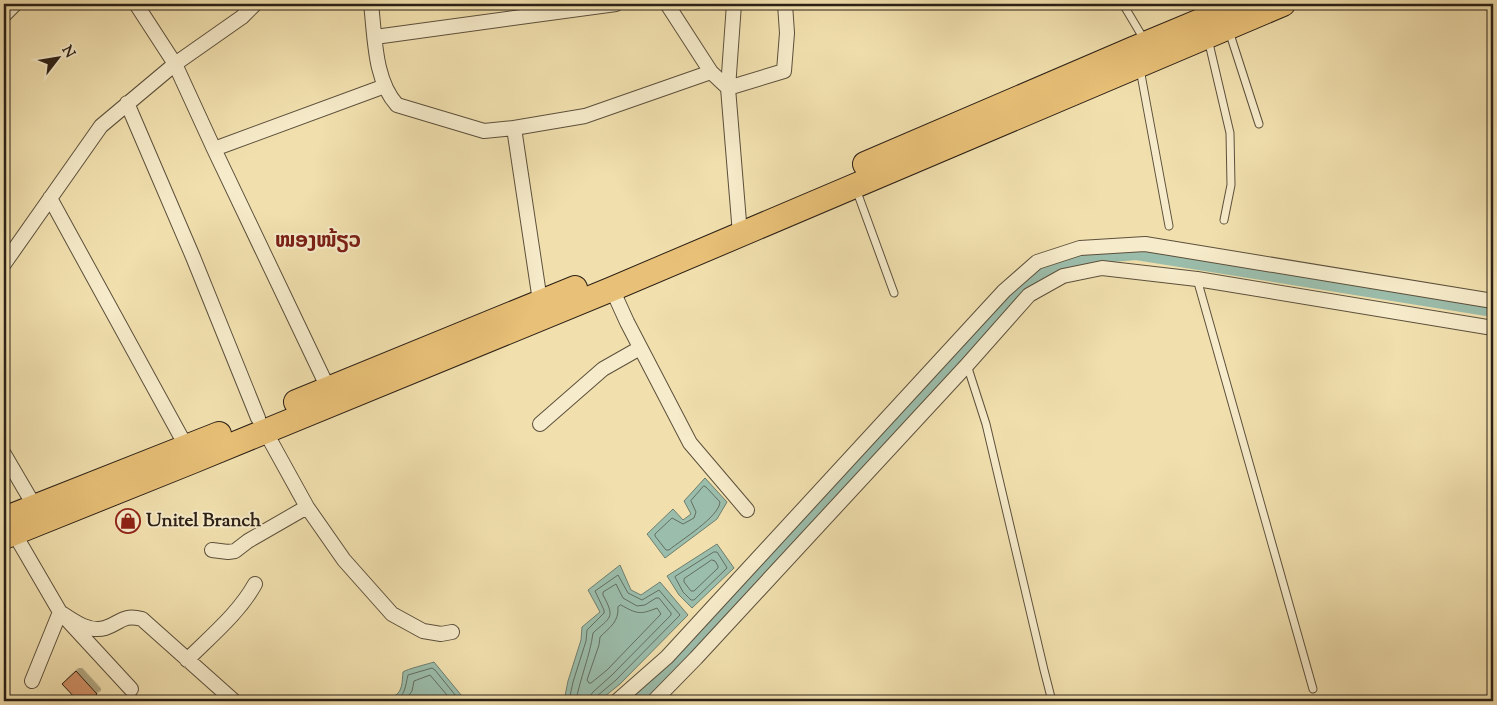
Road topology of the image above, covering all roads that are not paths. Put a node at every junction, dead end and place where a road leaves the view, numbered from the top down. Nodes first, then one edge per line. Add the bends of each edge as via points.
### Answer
1 (15, 4) edge
2 (136, 4) edge
3 (255, 4) edge
4 (371, 4) edge
5 (616, 4) edge
6 (667, 4) edge
7 (734, 4) edge
8 (786, 4) edge
9 (1122, 4) edge
10 (1241, 4) edge
11 (1282, 4) edge
12 (4, 16) edge
13 (1218, 32) junction
14 (375, 37) junction
15 (1143, 54) junction
16 (175, 64) junction
17 (711, 72) junction
18 (385, 86) junction
19 (728, 88) junction
20 (127, 103) junction
21 (1259, 124) dead end
22 (514, 128) junction
23 (214, 149) junction
24 (855, 186) junction
25 (50, 198) junction
26 (1224, 220) dead end
27 (739, 226) junction
28 (1169, 226) dead end
29 (4, 264) edge
30 (1197, 279) junction
31 (612, 289) junction
32 (894, 292) dead end
33 (540, 301) junction
34 (1493, 301) edge
35 (1493, 328) edge
36 (640, 348) junction
37 (967, 365) junction
38 (328, 388) junction
39 (540, 424) dead end
40 (262, 425) junction
41 (186, 446) junction
42 (4, 454) edge
43 (307, 507) junction
44 (747, 510) dead end
45 (39, 514) junction
46 (7, 530) edge
47 (212, 550) dead end
48 (255, 584) dead end
49 (60, 612) junction
50 (452, 632) dead end
51 (187, 660) junction
52 (32, 681) dead end
53 (131, 689) dead end
54 (1313, 689) dead end
55 (234, 701) edge
56 (617, 701) edge
57 (654, 701) edge
58 (1052, 701) edge

1 - 12 street
2 - 16 street
3 - 16 street via 242,17
4 - 14 street
5 - 14 street
6 - 17 street
7 - 19 street
8 - 19 street via 784,71
9 - 15 lane
10 - 15 highway
11 - 13 highway
13 - 15 highway
13 - 21 lane
13 - 26 lane via 1230,133 1232,185
14 - 18 street via 380,76
15 - 24 highway
15 - 27 highway
15 - 28 lane
16 - 20 street
16 - 23 street
17 - 19 street
17 - 22 street via 585,116
18 - 22 street via 393,101 401,107 484,130
18 - 23 street
19 - 27 street
20 - 25 street via 101,126
20 - 40 street
22 - 33 street
23 - 38 street
24 - 27 highway
24 - 32 lane
25 - 29 street
25 - 41 street
27 - 31 highway
27 - 33 highway
30 - 35 street
30 - 37 street via 1102,268 1062,276 1029,295
30 - 54 lane
31 - 36 street
31 - 40 highway
33 - 38 highway
34 - 56 street via 1145,244 1080,248 1037,262 1004,291 667,657
36 - 39 street via 603,369
36 - 44 street via 690,443
37 - 57 street
37 - 58 lane via 986,424
38 - 40 highway
40 - 41 highway
40 - 43 street
40 - 45 highway
41 - 45 highway
42 - 45 street
43 - 47 street via 235,552
43 - 50 street via 344,560 392,614 424,631
45 - 46 highway
46 - 49 street
48 - 51 street via 248,597
49 - 51 street via 89,628 103,629 132,616 142,619
49 - 52 street
49 - 53 street
51 - 55 street

